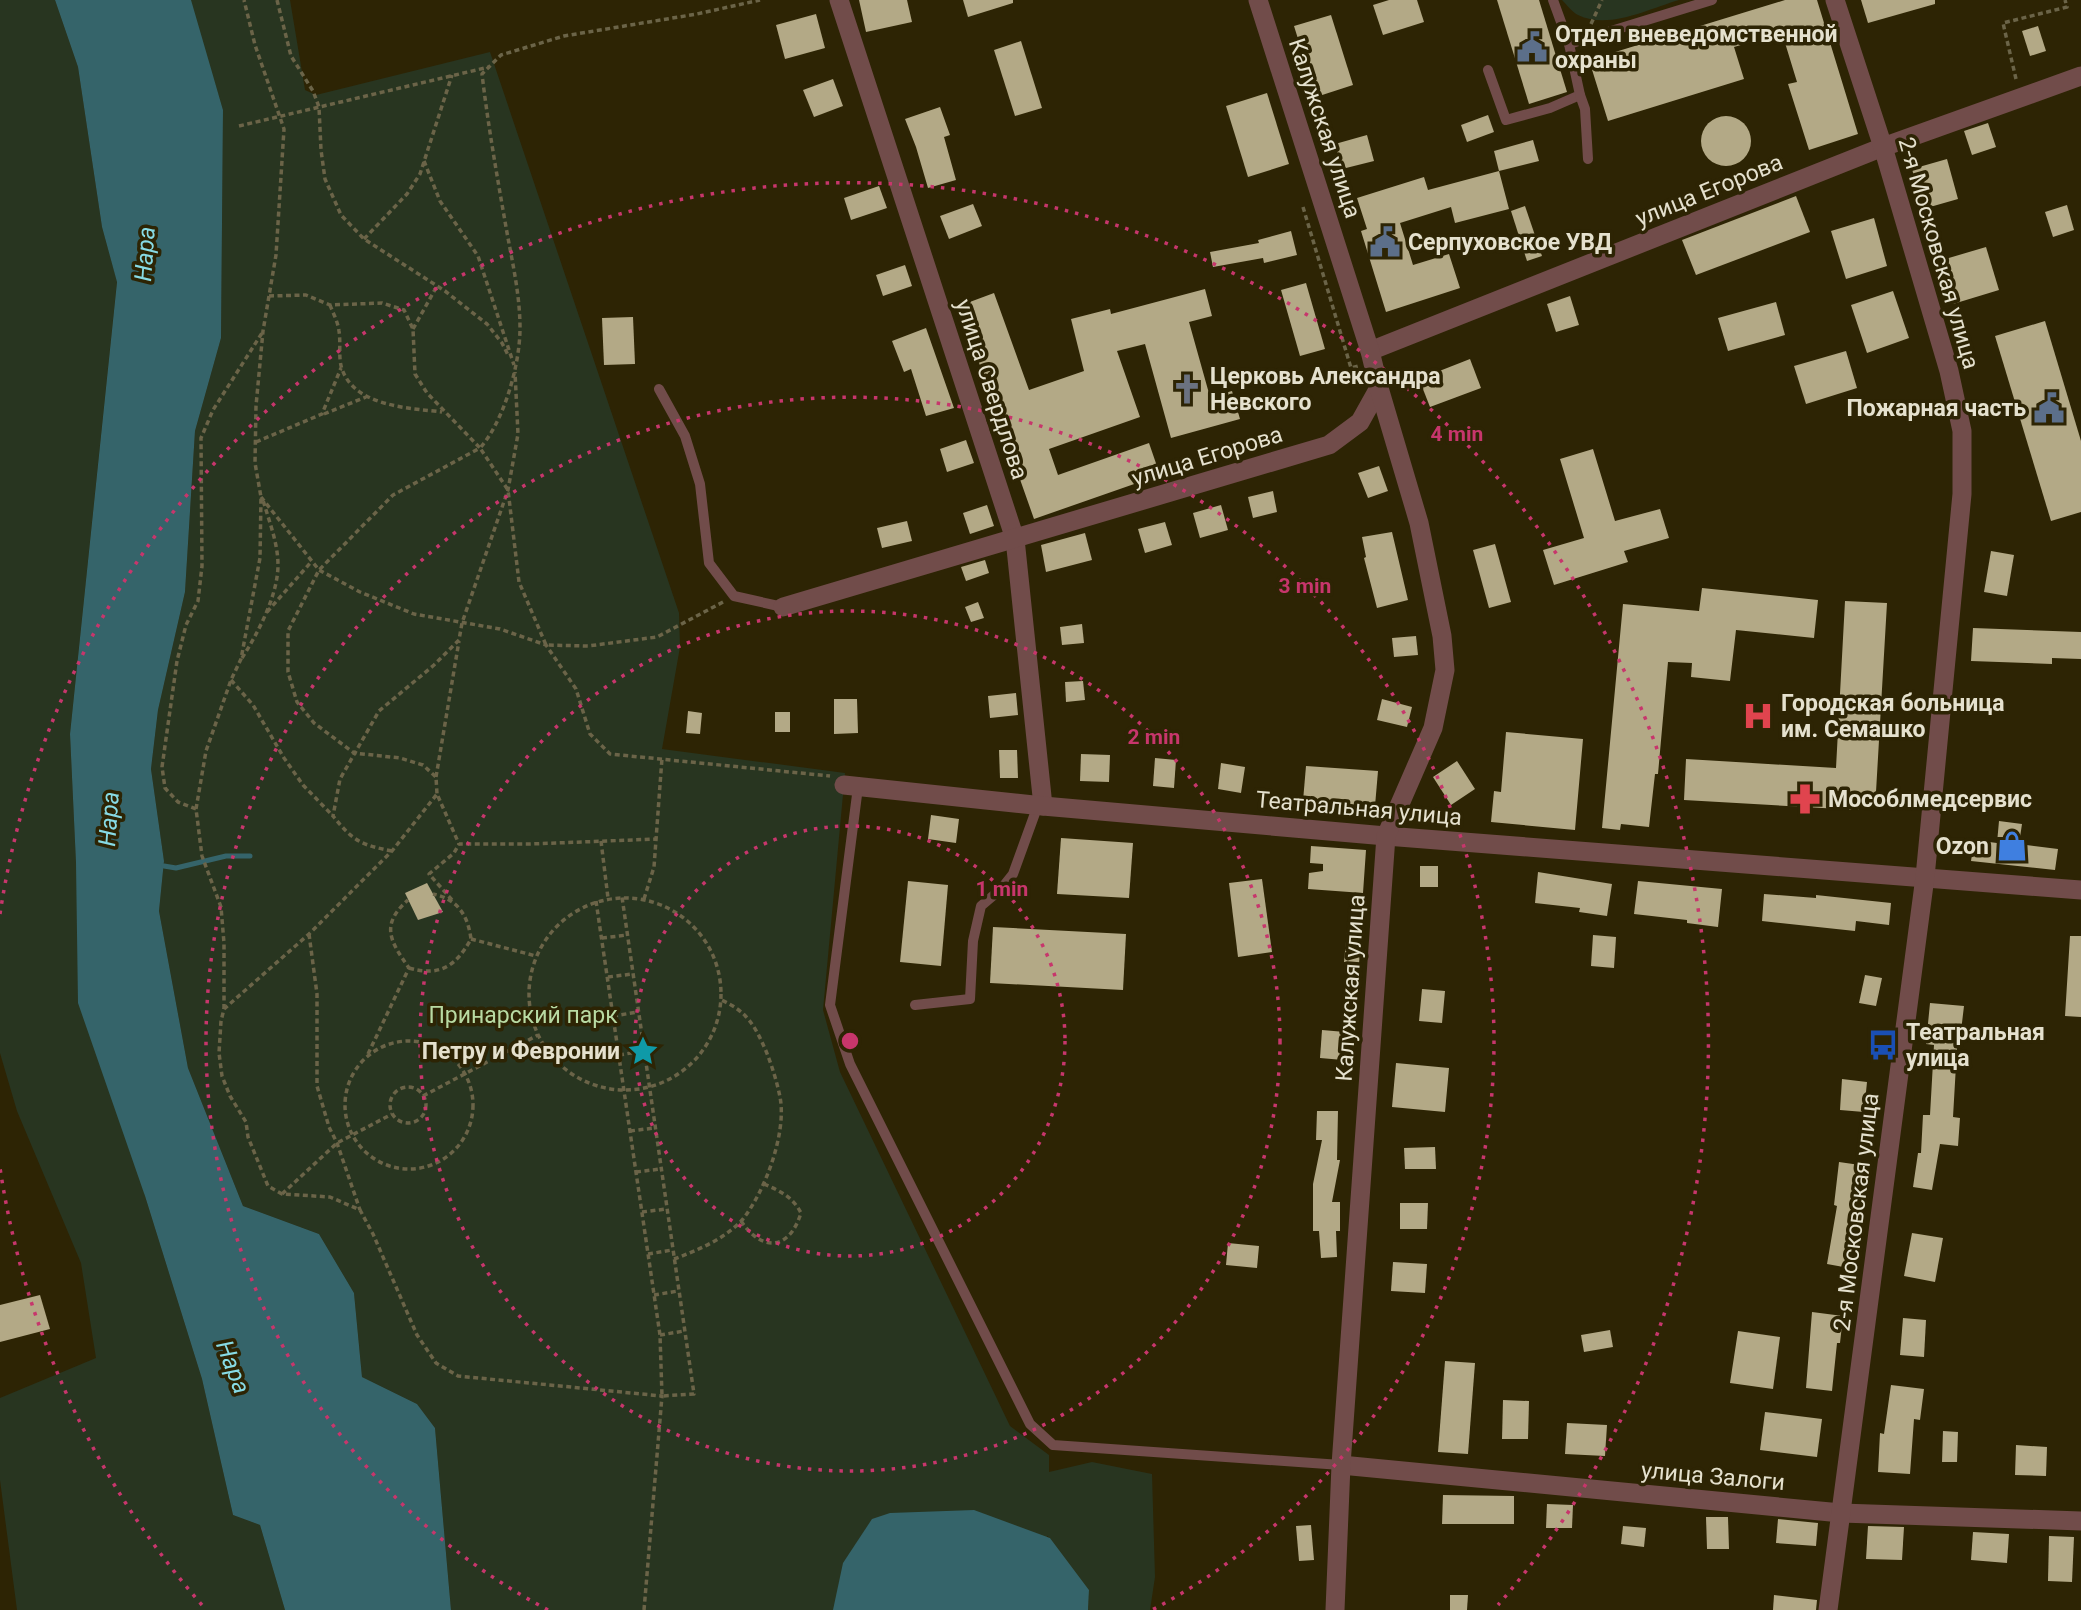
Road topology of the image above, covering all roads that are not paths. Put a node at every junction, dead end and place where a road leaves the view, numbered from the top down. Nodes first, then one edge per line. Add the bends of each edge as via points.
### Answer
1 (839, 0) edge
2 (1258, 0) edge
3 (1553, 0) edge
4 (1712, 0) edge
5 (1835, 0) edge
6 (1569, 44) junction
7 (1488, 70) dead end
8 (2081, 76) edge
9 (1580, 95) junction
10 (1883, 148) junction
11 (1588, 159) dead end
12 (1370, 351) junction
13 (1379, 388) junction
14 (659, 389) dead end
15 (1015, 539) junction
16 (783, 607) joint
17 (851, 786) joint
18 (1041, 806) junction
19 (1385, 836) junction
20 (1924, 877) junction
21 (2081, 890) edge
22 (915, 1005) dead end
23 (1341, 1465) junction
24 (1841, 1513) junction
25 (2081, 1521) edge
26 (1335, 1610) edge
27 (1828, 1610) edge

1 - 15 street, улица Свердлова
2 - 12 street, Калужская улица
3 - 6 lane
4 - 6 lane
5 - 10 street, 2-я Московская улица
6 - 9 lane
7 - 9 lane via 1506,120
8 - 10 street, улица Егорова
9 - 11 lane
10 - 12 street, улица Егорова
10 - 20 street, 2-я Московская улица via 1949,371 1962,431 1962,494
12 - 13 street
13 - 15 street, улица Егорова via 1360,422 1329,445
13 - 19 street, Калужская улица via 1419,523 1445,670 1433,728
14 - 16 lane via 685,436 700,484 709,563 734,596
15 - 16 street, улица Егорова
15 - 18 street, улица Свердлова
17 - 18 street, Театральная улица
17 - 23 lane via 830,1005 850,1064 1030,1424 1053,1445
18 - 19 street, Театральная улица
18 - 22 lane via 1013,874 981,906 973,941 970,999
19 - 20 street, Театральная улица
19 - 23 street, Калужская улица
20 - 21 street, Театральная улица
20 - 24 street, 2-я Московская улица
23 - 24 street, улица Залоги
23 - 26 street, Калужская улица
24 - 25 street, улица Залоги
24 - 27 street, 2-я Московская улица

